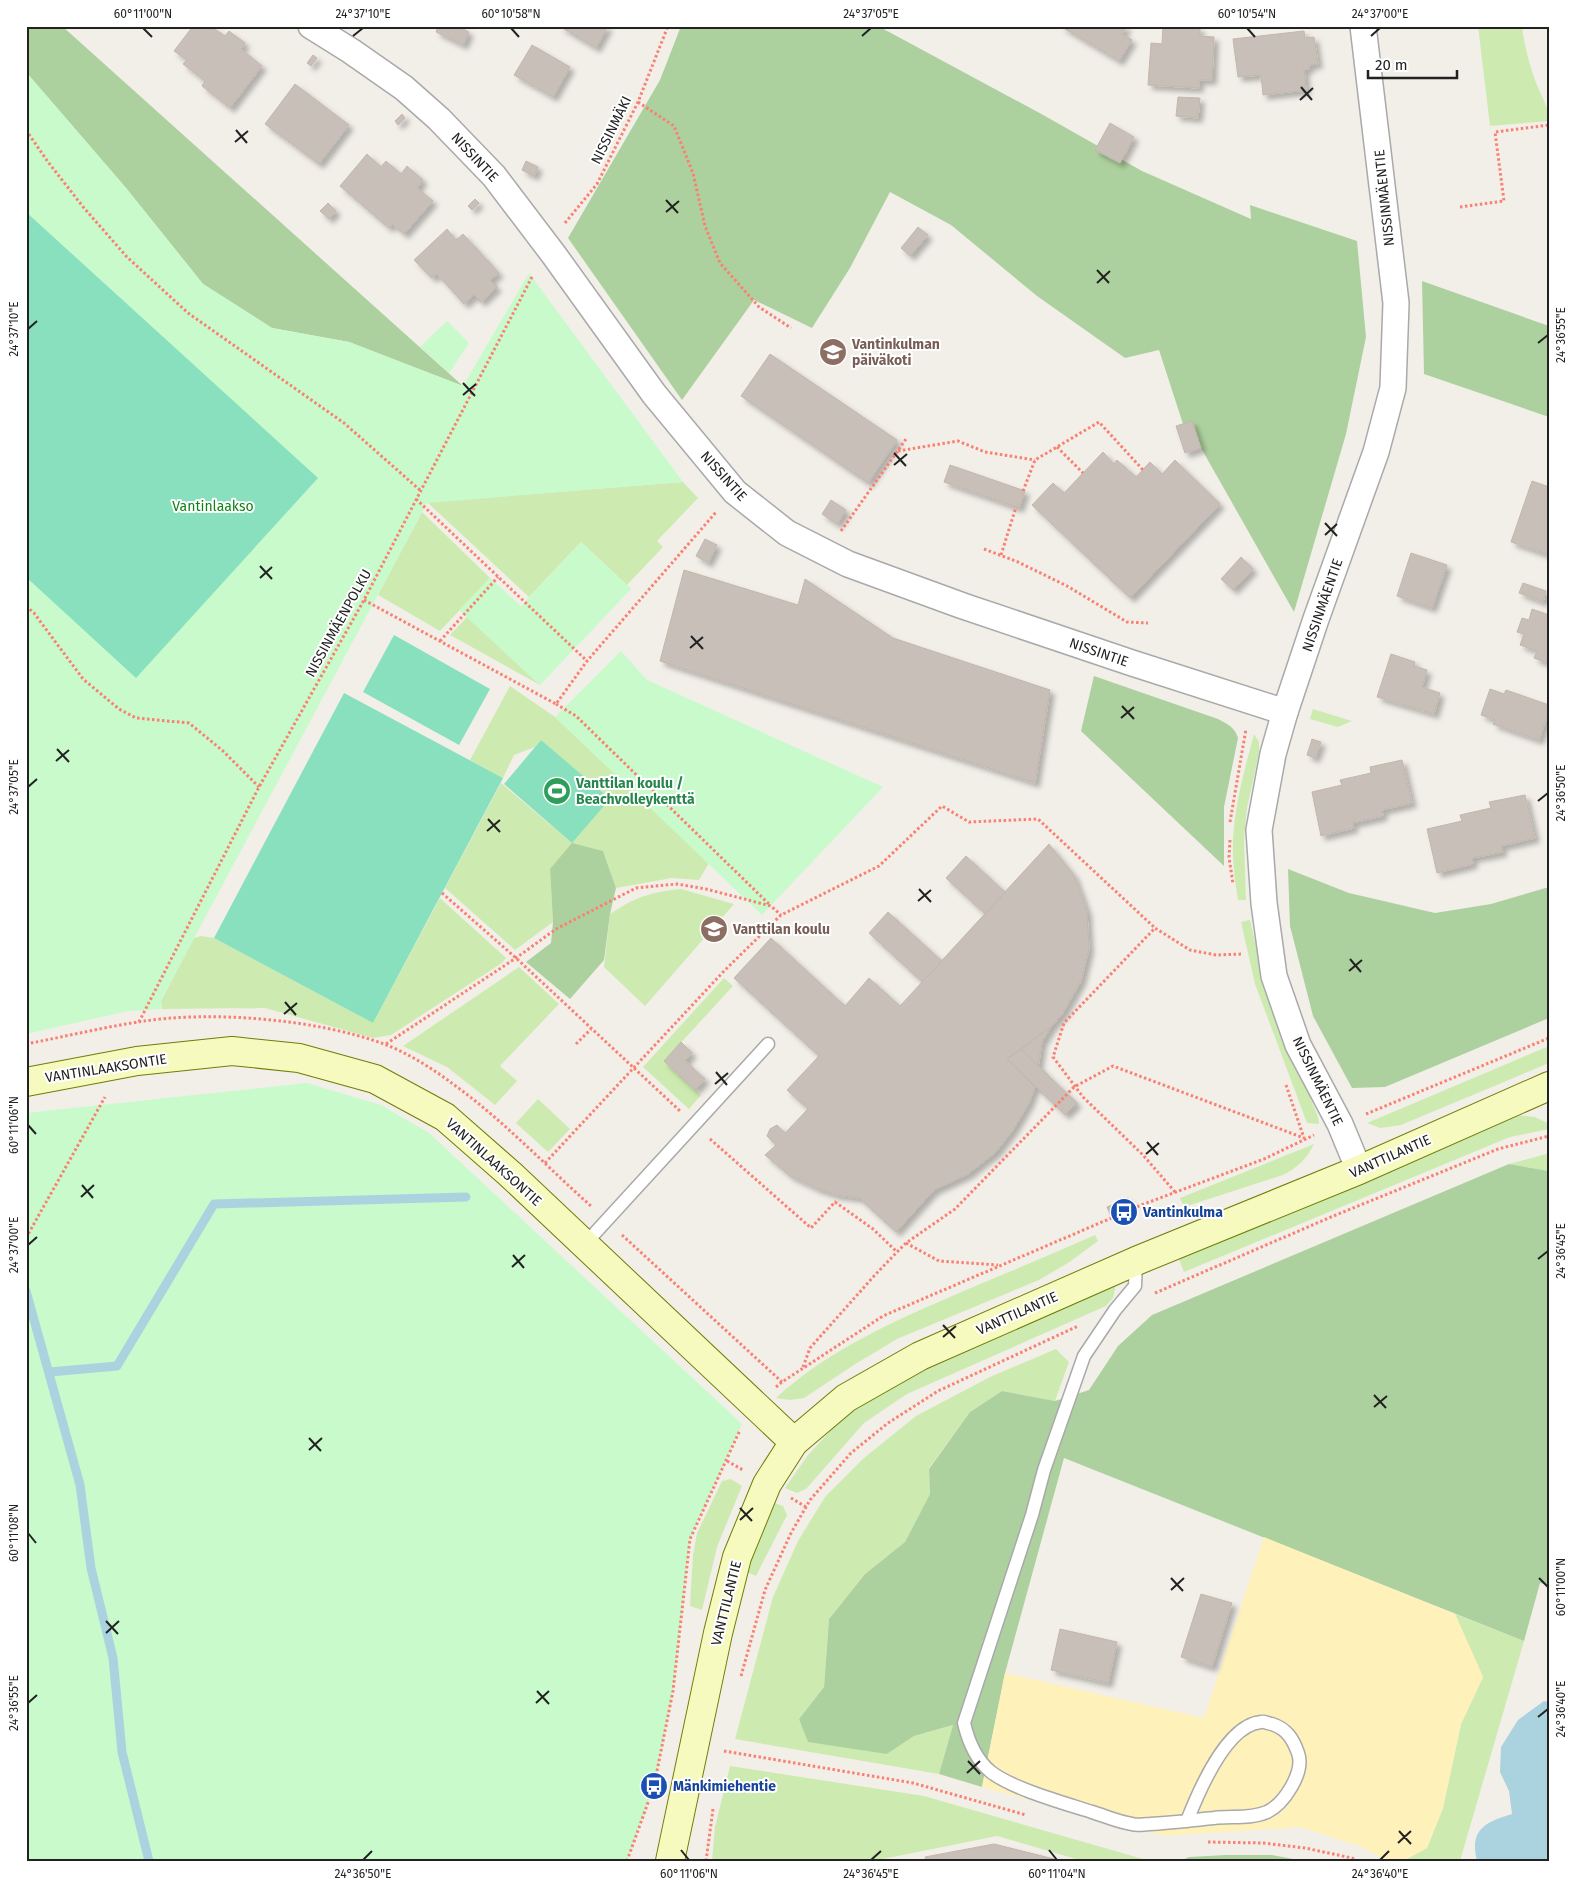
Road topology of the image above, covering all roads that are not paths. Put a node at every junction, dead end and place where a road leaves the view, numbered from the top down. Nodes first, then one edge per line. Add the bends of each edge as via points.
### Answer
1 (311, 26) edge
2 (1363, 26) edge
3 (1285, 712) junction
4 (768, 1044) dead end
5 (26, 1082) edge
6 (1549, 1086) edge
7 (1359, 1170) junction
8 (584, 1245) junction
9 (1136, 1261) junction
10 (794, 1442) junction
11 (1187, 1821) junction
12 (670, 1861) edge

1 - 3 street, NISSINTIE via 404,88 494,176 654,394 734,492 787,533 848,564 963,606
2 - 3 street, NISSINMÄENTIE via 1396,303 1393,388 1376,452
3 - 7 street, NISSINMÄENTIE via 1258,830 1274,976 1298,1045 1340,1124
4 - 8 lane
5 - 8 street, VANTINLAAKSONTIE via 137,1061 232,1051 300,1058 375,1079 445,1118 510,1174
6 - 7 street, VANTTILANTIE
7 - 9 street, VANTTILANTIE
8 - 10 street, VANTINLAAKSONTIE
9 - 10 street, VANTTILANTIE via 920,1356 846,1398
9 - 11 lane via 1135,1286 1084,1356 1044,1470 964,1723 968,1740 978,1756 989,1771 1004,1781 1133,1825
10 - 12 street, VANTTILANTIE via 767,1484 737,1557
11 - 11 lane via 1247,1816 1266,1812 1278,1804 1297,1779 1300,1757 1293,1738 1278,1726 1261,1721 1244,1728 1230,1740 1204,1781

